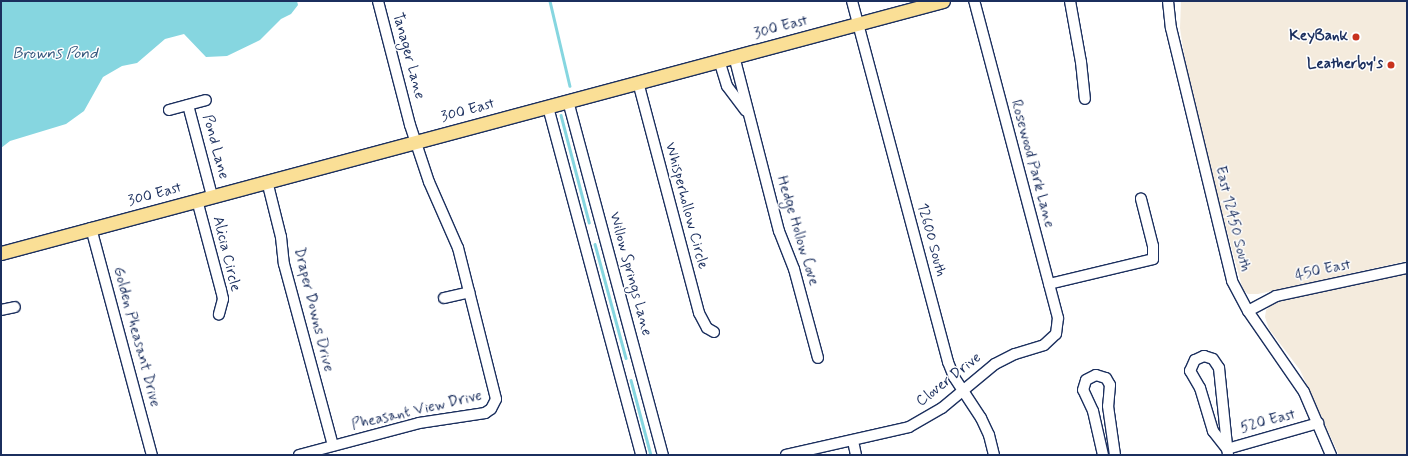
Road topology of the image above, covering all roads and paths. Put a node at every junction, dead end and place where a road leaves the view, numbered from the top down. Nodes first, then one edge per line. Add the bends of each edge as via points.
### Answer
1 (378, 1) edge
2 (852, 1) edge
3 (943, 1) edge
4 (974, 1) edge
5 (1070, 1) edge
6 (1168, 1) edge
7 (858, 24) junction
8 (734, 56) junction
9 (719, 60) junction
10 (638, 82) junction
11 (1085, 99) dead end
12 (206, 100) dead end
13 (568, 101) junction
14 (188, 105) junction
15 (548, 107) junction
16 (170, 110) dead end
17 (747, 112) junction
18 (416, 142) junction
19 (267, 181) junction
20 (212, 196) junction
21 (1141, 199) dead end
22 (197, 200) junction
23 (91, 228) junction
24 (1, 253) edge
25 (1407, 268) edge
26 (1049, 284) junction
27 (469, 292) junction
28 (444, 298) dead end
29 (15, 307) dead end
30 (1, 310) edge
31 (1248, 311) junction
32 (219, 314) dead end
33 (714, 332) dead end
34 (1056, 334) joint
35 (818, 358) dead end
36 (962, 389) junction
37 (1318, 423) junction
38 (853, 441) junction
39 (333, 446) junction
40 (1227, 452) edge
41 (152, 455) edge
42 (299, 455) edge
43 (641, 455) edge
44 (662, 455) edge
45 (786, 455) edge
46 (856, 455) edge
47 (994, 455) edge
48 (1103, 455) edge
49 (1115, 455) edge
50 (1331, 455) edge

1 - 18 street, Tanager Lane
2 - 7 street, 12600 South
3 - 7 main road, 300 East
4 - 26 street, Rosewood Park Lane
5 - 11 street
6 - 31 street, East 12450 South via 1171,28 1232,281
7 - 8 main road, 300 East
7 - 36 street, 12600 South via 948,362
8 - 9 main road, 300 East
8 - 17 street, Hedge Hollow Cove
9 - 10 main road, 300 East
9 - 17 street, Hedge Hollow Cove via 727,86
10 - 13 main road, 300 East
10 - 33 street, Whisperhollow Circle via 699,313 707,328
12 - 14 street, Pond Lane
13 - 15 main road, 300 East
13 - 44 street, Willow Springs Lane
14 - 16 street, Pond Lane
14 - 20 street, Pond Lane
15 - 18 main road, 300 East
15 - 43 street
17 - 35 street, Hedge Hollow Cove via 779,231 794,269
18 - 19 main road, 300 East
18 - 27 street, Pheasant View Drive via 429,182 455,241
19 - 20 main road, 300 East
19 - 39 street, Draper Downs Drive via 282,237 284,264
20 - 22 main road, 300 East
21 - 26 street via 1153,246 1153,259
22 - 23 main road, 300 East
22 - 32 street, Alicia Circle via 221,290 222,307
23 - 24 main road, 300 East
23 - 41 street, Golden Pheasant Drive
25 - 31 street, 450 East via 1276,296
26 - 34 street, Rosewood Park Lane via 1059,323
27 - 28 street
27 - 39 street, Pheasant View Drive via 496,392 492,409 482,414 419,423
29 - 30 street
31 - 37 street, East 12450 South via 1304,392
34 - 36 street, Clover Drive via 1044,346 1015,354 994,364
36 - 38 street, Clover Drive via 942,408 915,425
36 - 47 street, 12600 South via 986,427
37 - 40 street, 520 East
37 - 50 street, East 12450 South
38 - 45 street, Clover Drive
38 - 46 street
39 - 42 street, Pheasant View Drive
40 - 40 street via 1213,431 1200,388 1191,374 1192,363 1204,356 1213,359 1219,368
48 - 49 street via 1093,411 1083,390 1086,380 1096,375 1106,378 1110,385 1108,406

